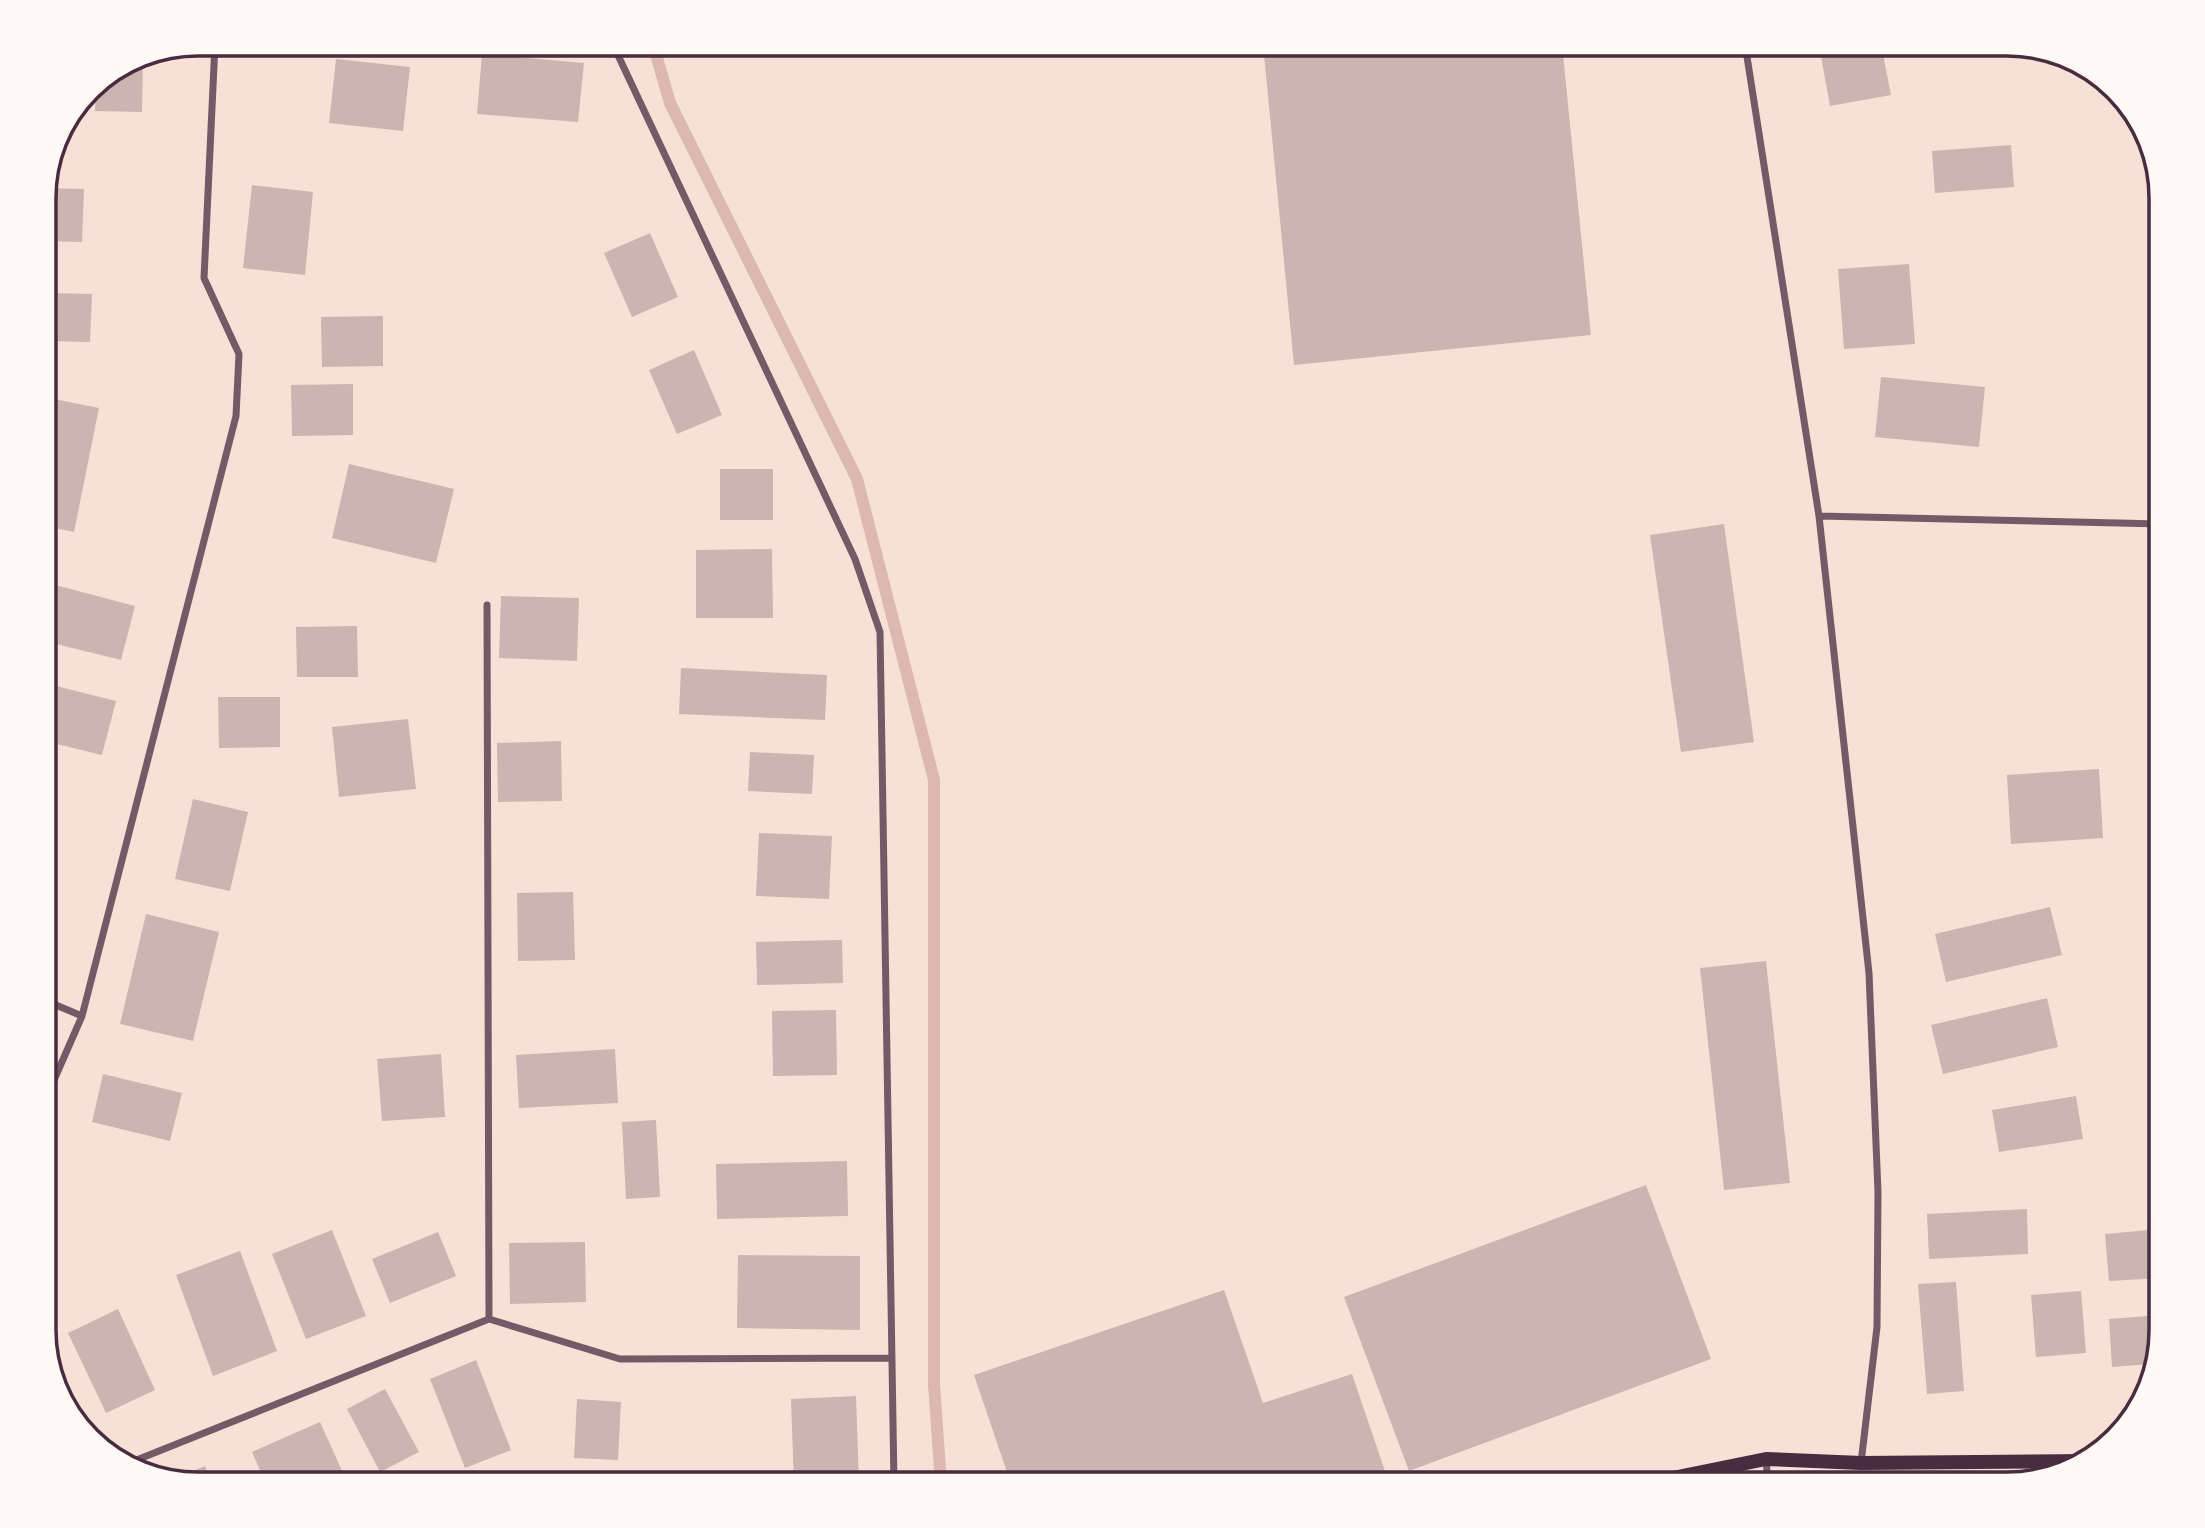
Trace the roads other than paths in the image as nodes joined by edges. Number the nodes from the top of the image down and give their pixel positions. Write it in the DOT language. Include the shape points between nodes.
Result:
graph roads {
  1 [pos="214,56"];
  2 [pos="618,56"];
  3 [pos="1747,56"];
  4 [pos="1819,516"];
  5 [pos="2149,524"];
  6 [pos="488,605"];
  7 [pos="56,1005"];
  8 [pos="82,1016"];
  9 [pos="56,1075"];
  10 [pos="489,1319"];
  11 [pos="891,1358"];
  12 [pos="139,1459"];
  13 [pos="1766,1459"];
  14 [pos="2061,1461"];
  15 [pos="1861,1463"];
  16 [pos="894,1472"];
  17 [pos="1702,1472"];
  18 [pos="1767,1472"];
  1 -- 8 [label="street" via="204,278 239,354 236,415"];
  2 -- 11 [label="street" via="855,559 880,632"];
  3 -- 4 [label="street"];
  4 -- 5 [label="street"];
  4 -- 15 [label="street" via="1869,973 1878,1192 1877,1327"];
  6 -- 10 [label="street"];
  7 -- 8 [label="street"];
  8 -- 9 [label="street"];
  10 -- 11 [label="street" via="621,1359"];
  10 -- 12 [label="street"];
  11 -- 16 [label="street"];
  13 -- 15 [label="main road"];
  13 -- 17 [label="main road"];
  13 -- 18 [label="street"];
  14 -- 15 [label="main road"];
}
